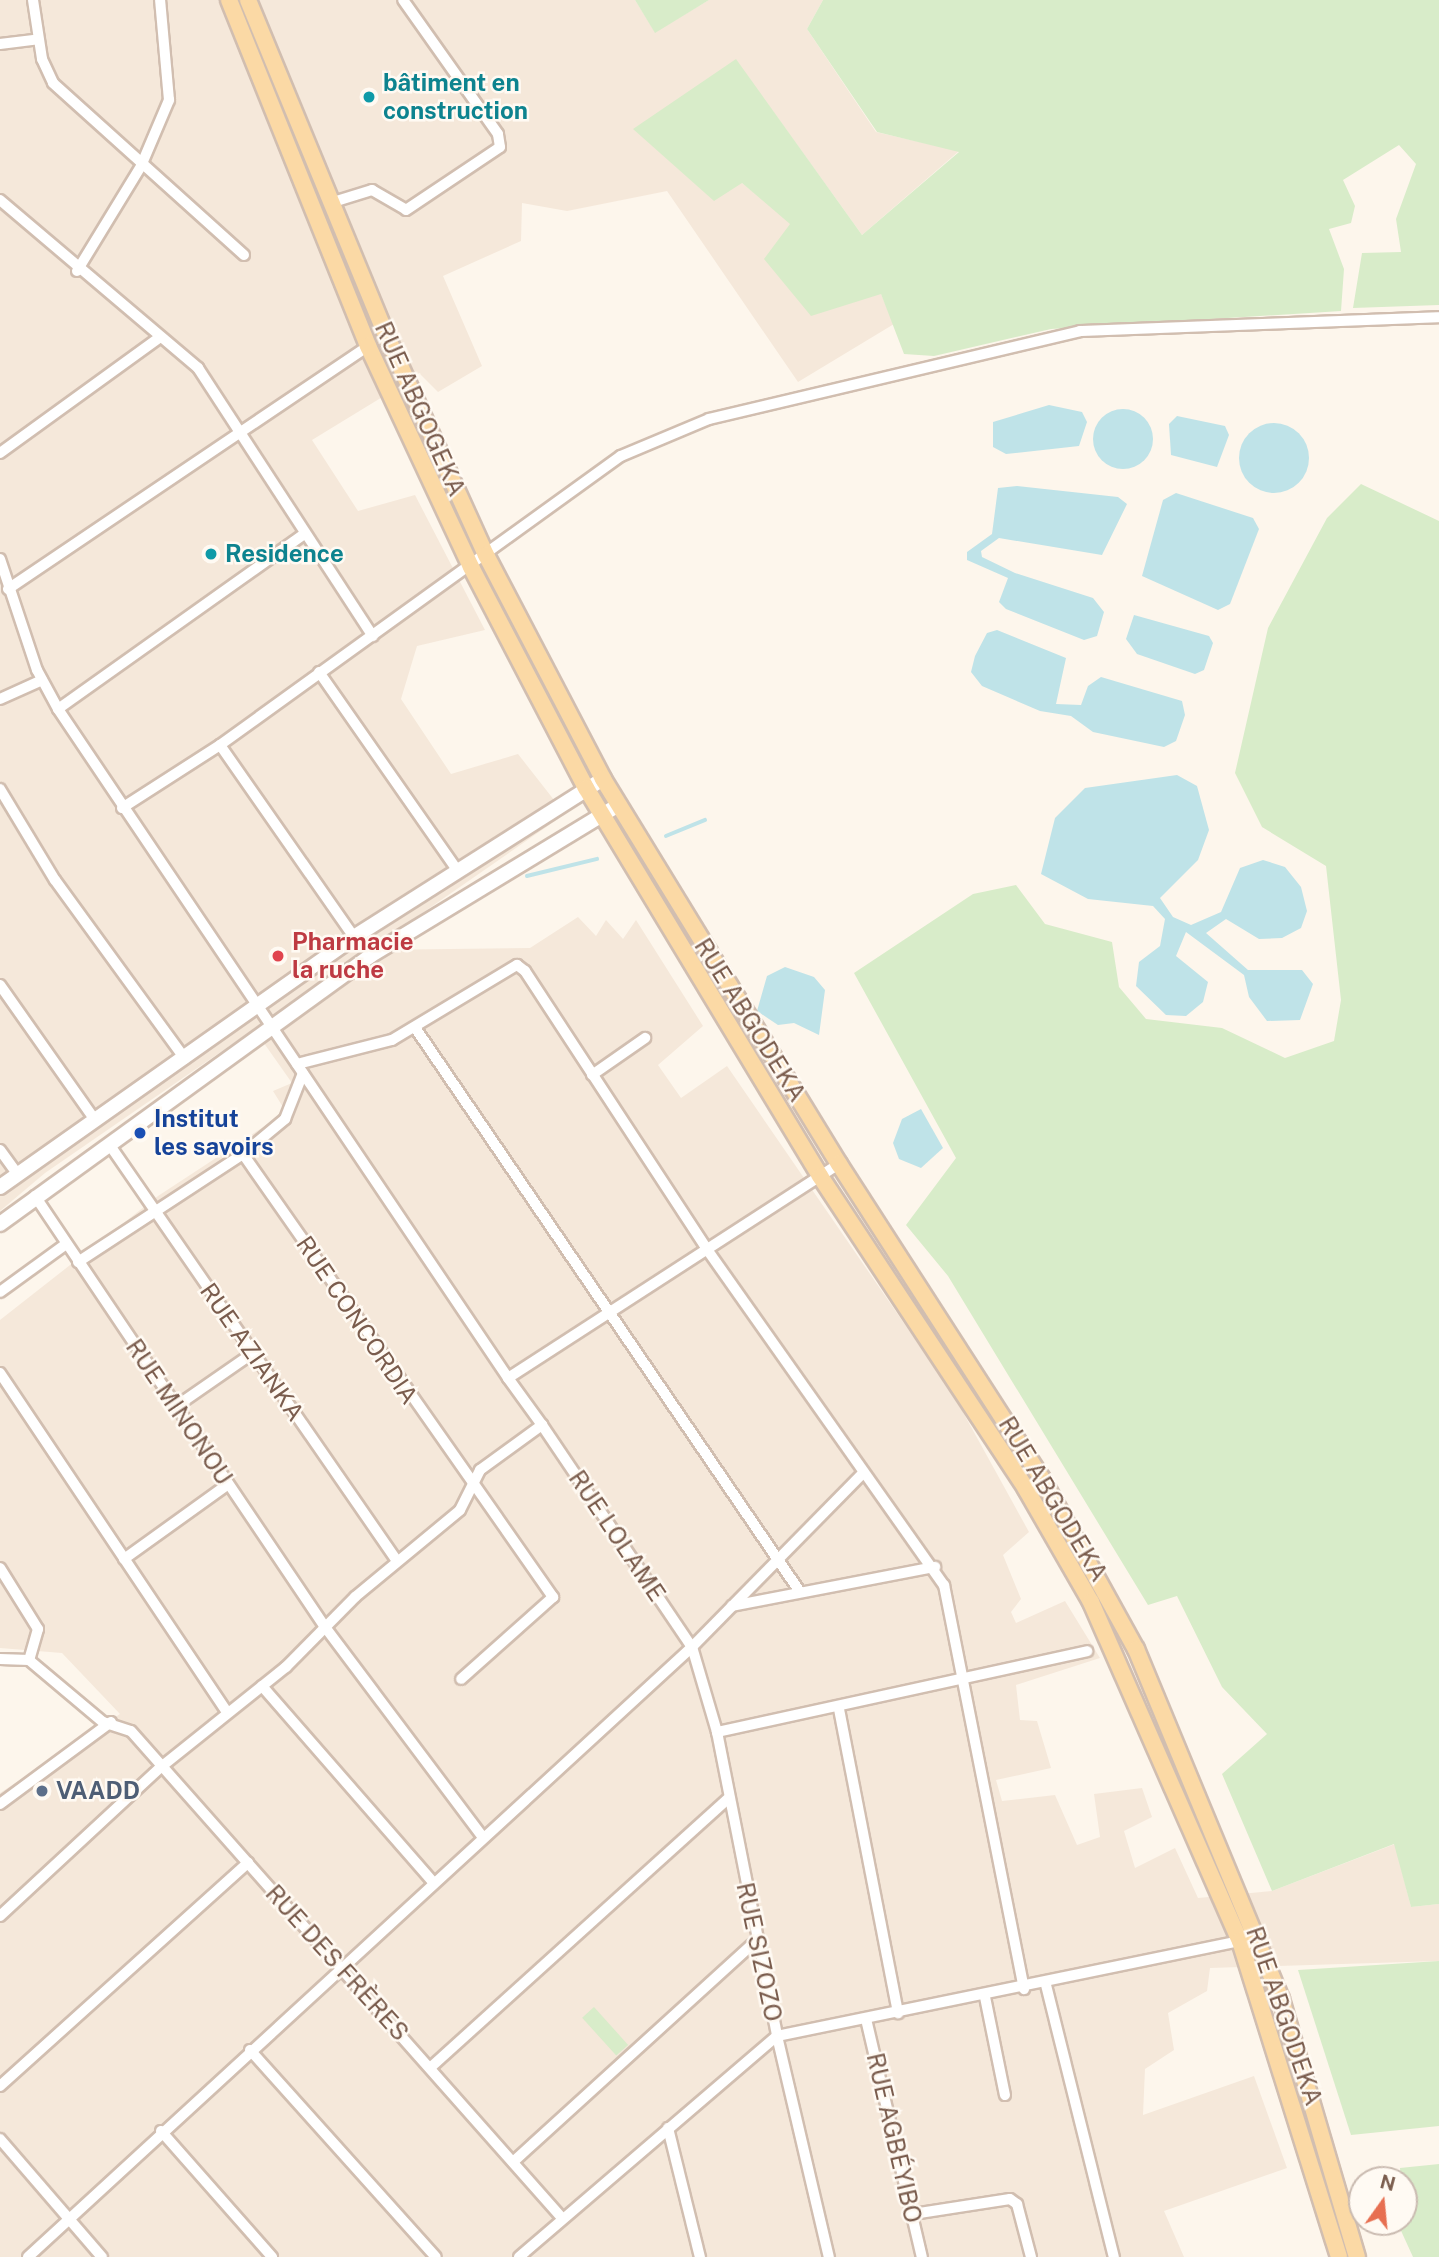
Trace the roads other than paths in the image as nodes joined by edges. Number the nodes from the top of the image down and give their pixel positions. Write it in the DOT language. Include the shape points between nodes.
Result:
graph roads {
  1 [pos="33,0"];
  2 [pos="160,0"];
  3 [pos="229,0"];
  4 [pos="248,0"];
  5 [pos="403,0"];
  6 [pos="38,38"];
  7 [pos="0,44"];
  8 [pos="141,166"];
  9 [pos="0,200"];
  10 [pos="330,202"];
  11 [pos="244,255"];
  12 [pos="77,271"];
  13 [pos="1439,317"];
  14 [pos="160,337"];
  15 [pos="368,346"];
  16 [pos="239,432"];
  17 [pos="0,453"];
  18 [pos="303,535"];
  19 [pos="486,555"];
  20 [pos="0,559"];
  21 [pos="471,567"];
  22 [pos="8,589"];
  23 [pos="373,636"];
  24 [pos="319,672"];
  25 [pos="42,680"];
  26 [pos="0,699"];
  27 [pos="58,709"];
  28 [pos="220,745"];
  29 [pos="603,779"];
  30 [pos="586,788"];
  31 [pos="0,789"];
  32 [pos="618,805"];
  33 [pos="122,808"];
  34 [pos="601,814"];
  35 [pos="457,870"];
  36 [pos="354,937"];
  37 [pos="0,985"];
  38 [pos="259,1005"];
  39 [pos="273,1024"];
  40 [pos="416,1029"];
  41 [pos="645,1038"];
  42 [pos="184,1059"];
  43 [pos="300,1068"];
  44 [pos="592,1074"];
  45 [pos="95,1120"];
  46 [pos="109,1144"];
  47 [pos="0,1150"];
  48 [pos="243,1154"];
  49 [pos="839,1164"];
  50 [pos="17,1173"];
  51 [pos="820,1176"];
  52 [pos="0,1187"];
  53 [pos="35,1196"];
  54 [pos="155,1211"];
  55 [pos="0,1224"];
  56 [pos="66,1244"];
  57 [pos="706,1248"];
  58 [pos="78,1262"];
  59 [pos="0,1292"];
  60 [pos="607,1313"];
  61 [pos="253,1353"];
  62 [pos="0,1373"];
  63 [pos="508,1378"];
  64 [pos="175,1407"];
  65 [pos="542,1425"];
  66 [pos="863,1473"];
  67 [pos="227,1485"];
  68 [pos="470,1486"];
  69 [pos="777,1557"];
  70 [pos="124,1559"];
  71 [pos="397,1561"];
  72 [pos="935,1567"];
  73 [pos="0,1568"];
  74 [pos="800,1592"];
  75 [pos="732,1606"];
  76 [pos="325,1627"];
  77 [pos="692,1647"];
  78 [pos="1087,1651"];
  79 [pos="0,1659"];
  80 [pos="29,1660"];
  81 [pos="461,1679"];
  82 [pos="963,1681"];
  83 [pos="262,1686"];
  84 [pos="839,1709"];
  85 [pos="228,1713"];
  86 [pos="107,1722"];
  87 [pos="717,1732"];
  88 [pos="161,1767"];
  89 [pos="728,1799"];
  90 [pos="0,1804"];
  91 [pos="482,1836"];
  92 [pos="248,1863"];
  93 [pos="433,1882"];
  94 [pos="0,1916"];
  95 [pos="756,1941"];
  96 [pos="1240,1941"];
  97 [pos="340,1966"];
  98 [pos="1046,1985"];
  99 [pos="1024,1989"];
  100 [pos="985,1997"];
  101 [pos="898,2013"];
  102 [pos="866,2019"];
  103 [pos="777,2036"];
  104 [pos="250,2050"];
  105 [pos="431,2067"];
  106 [pos="0,2086"];
  107 [pos="1005,2095"];
  108 [pos="668,2128"];
  109 [pos="161,2131"];
  110 [pos="0,2139"];
  111 [pos="513,2162"];
  112 [pos="913,2214"];
  113 [pos="562,2218"];
  114 [pos="69,2219"];
  115 [pos="1110,2256"];
  116 [pos="28,2257"];
  117 [pos="102,2257"];
  118 [pos="272,2257"];
  119 [pos="436,2257"];
  120 [pos="519,2257"];
  121 [pos="700,2257"];
  122 [pos="829,2257"];
  123 [pos="922,2257"];
  124 [pos="1031,2257"];
  125 [pos="1339,2257"];
  126 [pos="1357,2257"];
  1 -- 6 [label="street"];
  2 -- 8 [label="street" via="169,100"];
  3 -- 15 [label="main road, RUE ABGOGEKA"];
  4 -- 10 [label="main road, RUE ABGOGEKA"];
  5 -- 10 [label="street" via="498,134 500,147 406,210 372,190"];
  6 -- 7 [label="street"];
  6 -- 8 [label="street" via="53,83"];
  8 -- 11 [label="street"];
  8 -- 12 [label="street"];
  9 -- 12 [label="street"];
  10 -- 19 [label="main road, RUE ABGOGEKA"];
  12 -- 14 [label="street"];
  13 -- 19 [label="street" via="1080,331 743,409 621,456"];
  14 -- 16 [label="street" via="198,369"];
  14 -- 17 [label="street"];
  15 -- 16 [label="street"];
  15 -- 21 [label="main road, RUE ABGOGEKA"];
  16 -- 18 [label="street"];
  16 -- 22 [label="street"];
  18 -- 23 [label="street"];
  18 -- 27 [label="street"];
  19 -- 21 [label="street"];
  19 -- 29 [label="main road, RUE ABGOGEKA"];
  20 -- 22 [label="street, RUE LOLAME"];
  21 -- 23 [label="street"];
  21 -- 30 [label="main road, RUE ABGOGEKA"];
  22 -- 25 [label="street, RUE LOLAME"];
  23 -- 24 [label="street"];
  24 -- 28 [label="street"];
  24 -- 35 [label="street"];
  25 -- 26 [label="street"];
  25 -- 27 [label="street, RUE LOLAME"];
  27 -- 33 [label="street, RUE LOLAME"];
  28 -- 33 [label="street"];
  28 -- 36 [label="street"];
  29 -- 30 [label="main road"];
  29 -- 32 [label="main road, RUE ABGOGEKA"];
  30 -- 34 [label="main road, RUE ABGODEKA"];
  30 -- 35 [label="main road"];
  31 -- 42 [label="street" via="55,880"];
  32 -- 34 [label="main road"];
  32 -- 49 [label="main road, RUE ABGODEKA"];
  33 -- 38 [label="street, RUE LOLAME"];
  34 -- 39 [label="main road" via="491,877"];
  34 -- 51 [label="main road, RUE ABGODEKA"];
  35 -- 36 [label="main road"];
  36 -- 38 [label="main road"];
  37 -- 45 [label="street"];
  38 -- 39 [label="street, RUE LOLAME"];
  38 -- 42 [label="main road"];
  39 -- 43 [label="street, RUE LOLAME"];
  39 -- 46 [label="main road"];
  40 -- 43 [label="street"];
  40 -- 44 [label="street" via="517,965"];
  40 -- 60 [label="street"];
  41 -- 44 [label="street"];
  42 -- 45 [label="main road"];
  43 -- 48 [label="street" via="292,1110"];
  43 -- 63 [label="street, RUE LOLAME"];
  44 -- 57 [label="street"];
  45 -- 50 [label="main road"];
  46 -- 53 [label="main road"];
  46 -- 54 [label="street, RUE AZIANKA"];
  47 -- 50 [label="street"];
  48 -- 54 [label="street"];
  48 -- 68 [label="street, RUE CONCORDIA"];
  49 -- 51 [label="street"];
  49 -- 126 [label="main road, RUE ABGODEKA" via="1035,1467 1136,1649 1282,1999"];
  50 -- 52 [label="main road"];
  51 -- 57 [label="street"];
  51 -- 96 [label="main road, RUE ABGODEKA" via="1059,1544 1165,1762"];
  53 -- 55 [label="main road"];
  53 -- 56 [label="street, RUE MINONOU"];
  54 -- 58 [label="street"];
  54 -- 61 [label="street, RUE AZIANKA"];
  56 -- 58 [label="street, RUE MINONOU"];
  56 -- 59 [label="street"];
  57 -- 60 [label="street"];
  57 -- 66 [label="street"];
  58 -- 64 [label="street, RUE MINONOU"];
  60 -- 63 [label="street"];
  60 -- 69 [label="street"];
  61 -- 64 [label="street"];
  61 -- 71 [label="street, RUE AZIANKA"];
  62 -- 70 [label="street"];
  63 -- 65 [label="street, RUE LOLAME"];
  64 -- 67 [label="street, RUE MINONOU"];
  65 -- 68 [label="street" via="481,1470"];
  65 -- 77 [label="street, RUE LOLAME"];
  66 -- 69 [label="street"];
  66 -- 72 [label="street"];
  67 -- 70 [label="street"];
  67 -- 76 [label="street, RUE MINONOU"];
  68 -- 71 [label="street" via="460,1510"];
  68 -- 81 [label="street, RUE CONCORDIA" via="553,1597"];
  69 -- 74 [label="street"];
  69 -- 75 [label="street"];
  70 -- 85 [label="street"];
  71 -- 76 [label="street"];
  72 -- 74 [label="street"];
  72 -- 82 [label="street" via="952,1614"];
  73 -- 80 [label="street" via="38,1629"];
  74 -- 75 [label="street"];
  75 -- 77 [label="street"];
  76 -- 83 [label="street"];
  76 -- 91 [label="street, RUE MINONOU"];
  77 -- 87 [label="street, RUE SIZOZO"];
  77 -- 91 [label="street"];
  78 -- 82 [label="street"];
  79 -- 80 [label="street"];
  80 -- 86 [label="street, RUE DES FRÈRES"];
  82 -- 84 [label="street"];
  82 -- 99 [label="street"];
  83 -- 85 [label="street"];
  83 -- 93 [label="street"];
  84 -- 87 [label="street"];
  84 -- 101 [label="street"];
  85 -- 88 [label="street"];
  86 -- 88 [label="street, RUE DES FRÈRES" via="131,1731"];
  86 -- 90 [label="street"];
  87 -- 89 [label="street, RUE SIZOZO"];
  88 -- 92 [label="street, RUE DES FRÈRES"];
  88 -- 94 [label="street"];
  89 -- 95 [label="street, RUE SIZOZO"];
  89 -- 105 [label="street"];
  91 -- 93 [label="street"];
  92 -- 97 [label="street, RUE DES FRÈRES"];
  92 -- 106 [label="street"];
  93 -- 97 [label="street"];
  95 -- 103 [label="street, RUE SIZOZO"];
  95 -- 111 [label="street"];
  96 -- 98 [label="street"];
  96 -- 125 [label="main road, RUE ABGODEKA"];
  97 -- 104 [label="street"];
  97 -- 105 [label="street, RUE DES FRÈRES"];
  98 -- 99 [label="street"];
  98 -- 115 [label="street"];
  99 -- 100 [label="street"];
  100 -- 101 [label="street"];
  100 -- 107 [label="street"];
  101 -- 102 [label="street"];
  102 -- 103 [label="street"];
  102 -- 112 [label="street, RUE AGBÉYIBO"];
  103 -- 108 [label="street"];
  103 -- 122 [label="street, RUE SIZOZO"];
  104 -- 109 [label="street"];
  104 -- 119 [label="street"];
  105 -- 111 [label="street, RUE DES FRÈRES"];
  108 -- 113 [label="street"];
  108 -- 121 [label="street"];
  109 -- 114 [label="street"];
  109 -- 118 [label="street"];
  110 -- 114 [label="street"];
  111 -- 113 [label="street, RUE DES FRÈRES"];
  112 -- 123 [label="street, RUE AGBÉYIBO"];
  112 -- 124 [label="street" via="1010,2199 1017,2204"];
  113 -- 120 [label="street"];
  114 -- 116 [label="street"];
  114 -- 117 [label="street"];
}
